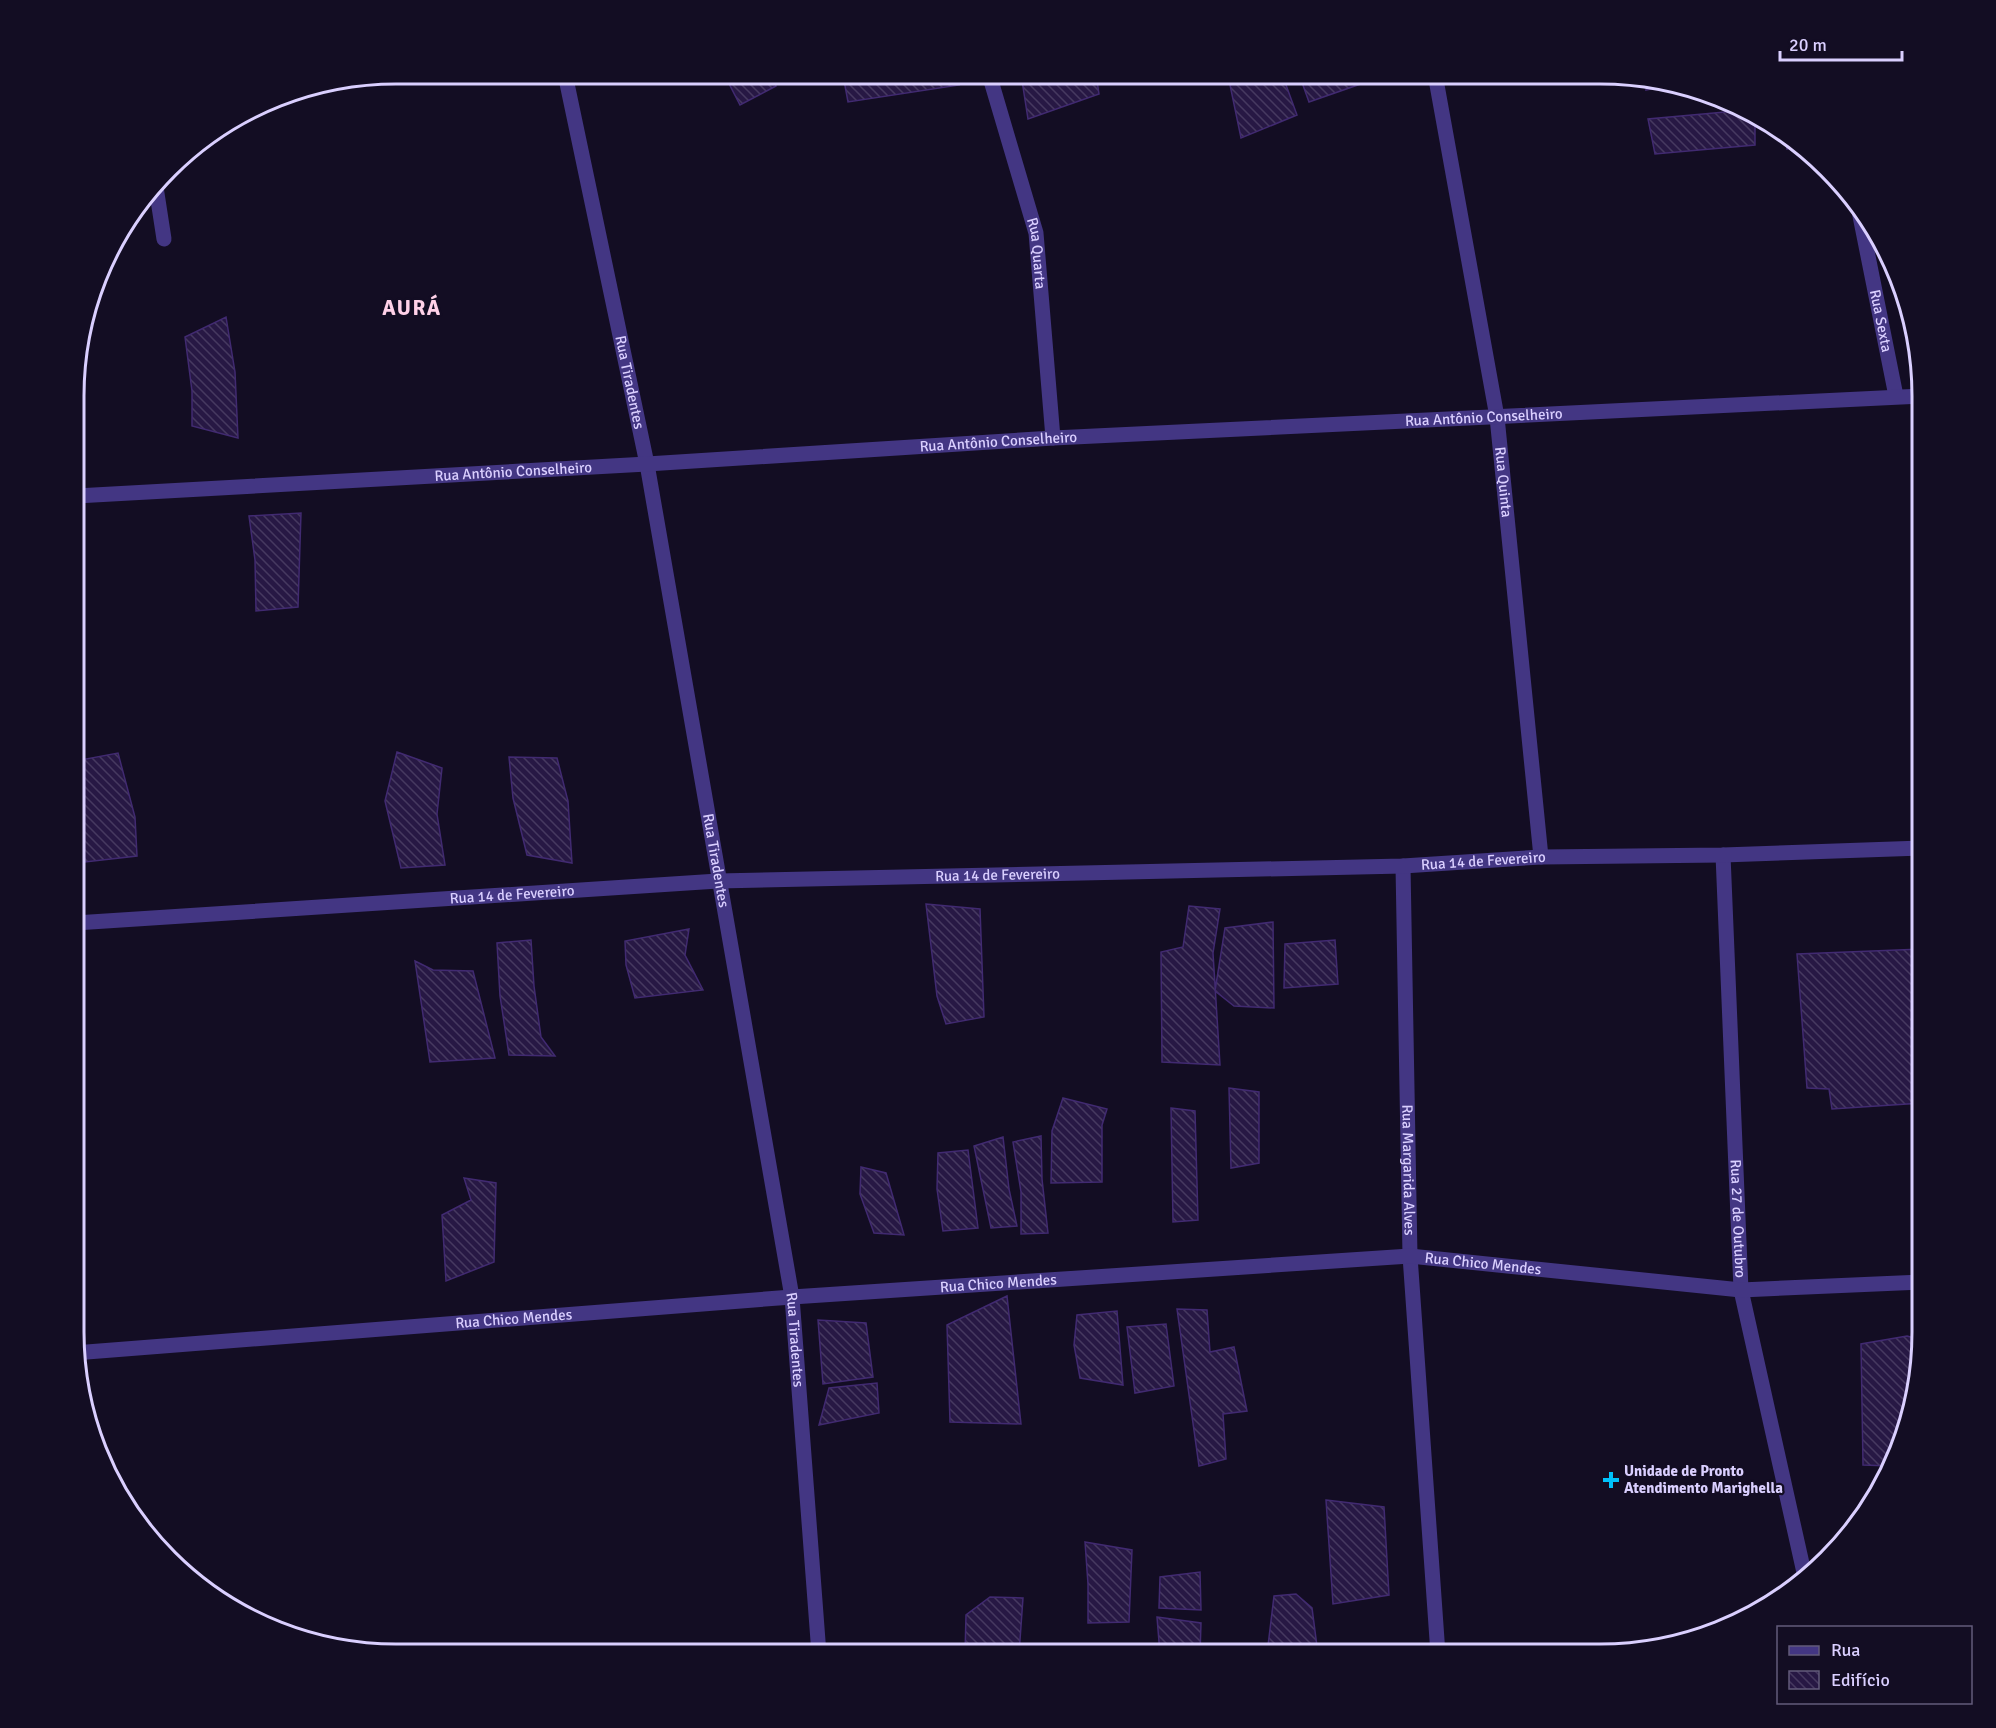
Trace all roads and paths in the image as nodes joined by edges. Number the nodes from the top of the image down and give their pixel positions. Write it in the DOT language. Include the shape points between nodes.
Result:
graph roads {
  1 [pos="568,84"];
  2 [pos="992,84"];
  3 [pos="1437,84"];
  4 [pos="157,195"];
  5 [pos="1862,228"];
  6 [pos="164,239"];
  7 [pos="1896,396"];
  8 [pos="1912,396"];
  9 [pos="1497,417"];
  10 [pos="1053,438"];
  11 [pos="647,464"];
  12 [pos="84,496"];
  13 [pos="1912,848"];
  14 [pos="1723,855"];
  15 [pos="1541,857"];
  16 [pos="1403,866"];
  17 [pos="718,881"];
  18 [pos="84,922"];
  19 [pos="1410,1256"];
  20 [pos="1912,1282"];
  21 [pos="1741,1290"];
  22 [pos="792,1297"];
  23 [pos="85,1352"];
  24 [pos="1803,1569"];
  25 [pos="818,1644"];
  26 [pos="1437,1644"];
  1 -- 11 [label="street, Rua Tiradentes"];
  2 -- 10 [label="street, Rua Quarta" via="1036,233"];
  3 -- 9 [label="street, Rua Quinta"];
  4 -- 6 [label="street"];
  5 -- 7 [label="street, Rua Sexta"];
  7 -- 8 [label="street, Rua Antônio Conselheiro"];
  7 -- 9 [label="street, Rua Antônio Conselheiro"];
  9 -- 10 [label="street, Rua Antônio Conselheiro"];
  9 -- 15 [label="street, Rua Quinta"];
  10 -- 11 [label="street, Rua Antônio Conselheiro"];
  11 -- 12 [label="street, Rua Antônio Conselheiro"];
  11 -- 17 [label="street, Rua Tiradentes"];
  13 -- 14 [label="street, Rua 14 de Fevereiro"];
  14 -- 15 [label="street, Rua 14 de Fevereiro"];
  14 -- 21 [label="street, Rua 27 de Outubro"];
  15 -- 16 [label="street, Rua 14 de Fevereiro"];
  16 -- 17 [label="street, Rua 14 de Fevereiro"];
  16 -- 19 [label="street, Rua Margarida Alves"];
  17 -- 18 [label="street, Rua 14 de Fevereiro"];
  17 -- 22 [label="street, Rua Tiradentes"];
  19 -- 21 [label="street, Rua Chico Mendes"];
  19 -- 22 [label="street, Rua Chico Mendes"];
  19 -- 26 [label="street, Rua Margarida Alves"];
  20 -- 21 [label="street, Rua Chico Mendes"];
  21 -- 24 [label="street, Rua 27 de Outubro"];
  22 -- 23 [label="street, Rua Chico Mendes"];
  22 -- 25 [label="street, Rua Tiradentes"];
}
